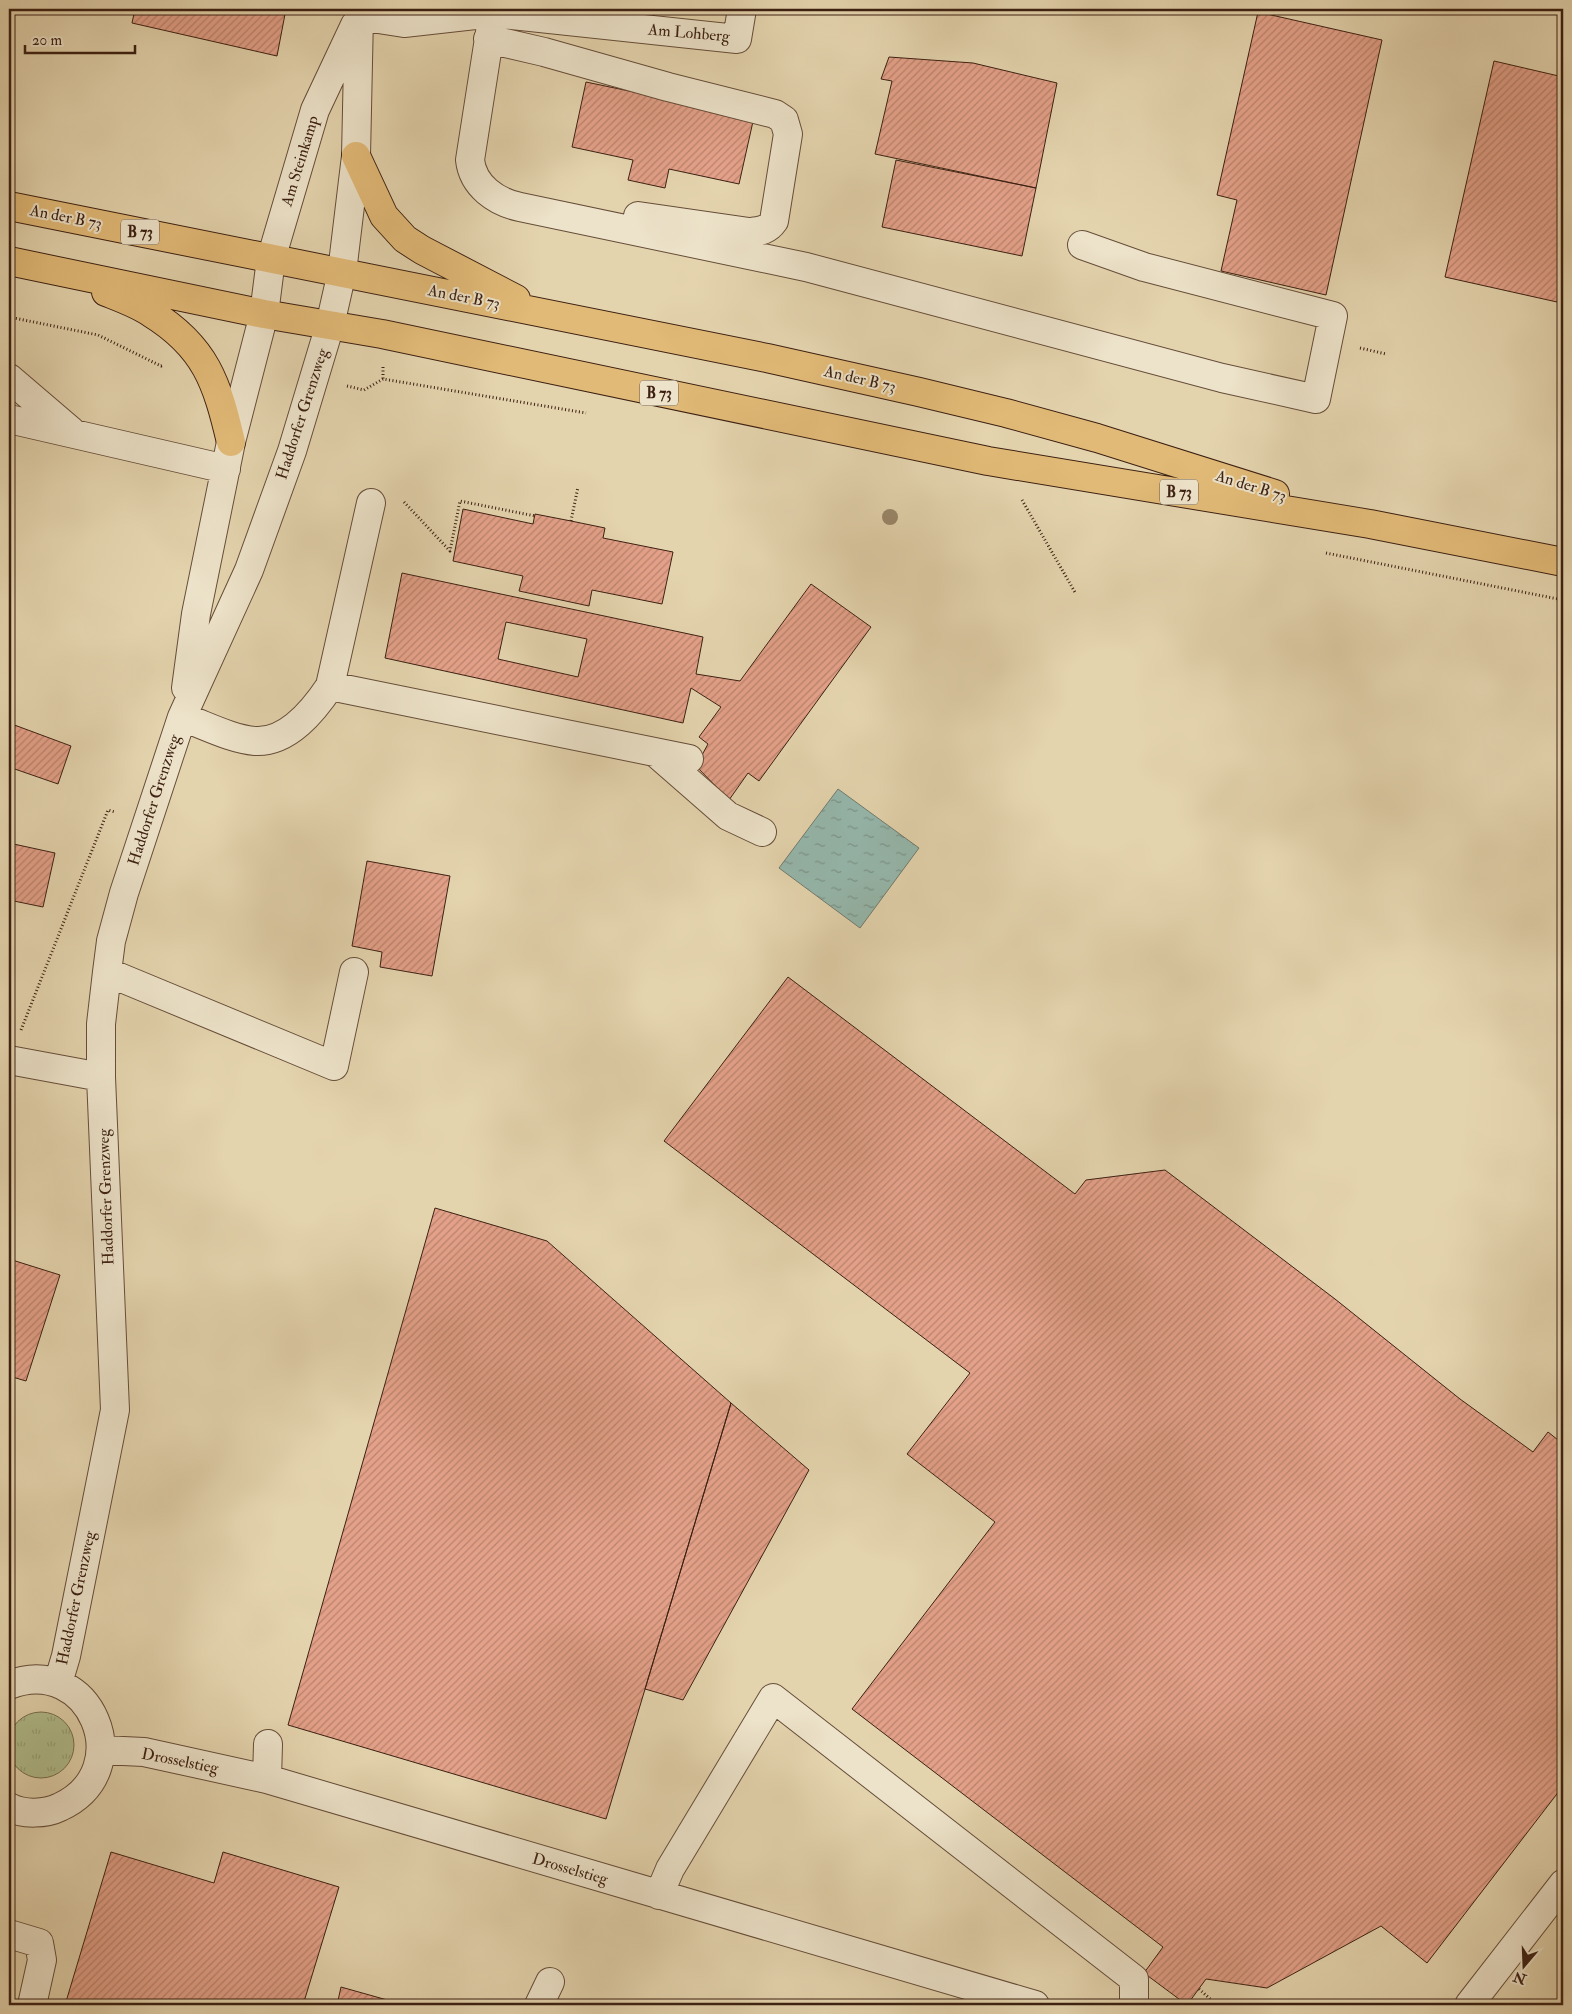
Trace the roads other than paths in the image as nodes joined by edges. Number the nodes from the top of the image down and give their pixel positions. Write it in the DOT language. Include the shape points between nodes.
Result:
graph roads {
  1 [pos="742,9"];
  2 [pos="486,11"];
  3 [pos="361,12"];
  4 [pos="488,39"];
  5 [pos="356,156"];
  6 [pos="474,172"];
  7 [pos="9,206"];
  8 [pos="1082,245"];
  9 [pos="271,259"];
  10 [pos="9,261"];
  11 [pos="64,272"];
  12 [pos="342,272"];
  13 [pos="544,313"];
  14 [pos="264,314"];
  15 [pos="330,325"];
  16 [pos="9,378"];
  17 [pos="9,419"];
  18 [pos="74,433"];
  19 [pos="231,442"];
  20 [pos="226,469"];
  21 [pos="371,503"];
  22 [pos="1370,524"];
  23 [pos="1563,562"];
  24 [pos="330,686"];
  25 [pos="182,717"];
  26 [pos="656,753"];
  27 [pos="689,759"];
  28 [pos="762,832"];
  29 [pos="106,972"];
  30 [pos="354,972"];
  31 [pos="10,1067"];
  32 [pos="101,1077"];
  33 [pos="58,1683"];
  34 [pos="9,1685"];
  35 [pos="268,1744"];
  36 [pos="102,1750"];
  37 [pos="267,1779"];
  38 [pos="10,1813"];
  39 [pos="1563,1884"];
  40 [pos="659,1895"];
  41 [pos="9,1934"];
  42 [pos="32,2005"];
  43 [pos="1035,2005"];
  44 [pos="1134,2005"];
  45 [pos="1469,2005"];
  1 -- 2 [label="street, Am Lohberg" via="736,39"];
  2 -- 3 [label="street, Am Lohberg" via="404,23"];
  2 -- 4 [label="street"];
  3 -- 5 [label="street"];
  3 -- 9 [label="street, Am Steinkamp" via="315,110"];
  4 -- 6 [label="street" via="470,160"];
  4 -- 6 [label="street" via="775,114 784,120 788,134 774,221 761,231 749,232 603,210 491,184"];
  5 -- 12 [label="street"];
  5 -- 13 [label="main road" via="384,216 405,239"];
  6 -- 8 [label="street" via="488,193 514,206 806,267 1222,378 1316,399 1333,316 1144,267"];
  7 -- 9 [label="main road, An der B 73 / B 73"];
  9 -- 12 [label="main road, B 73"];
  9 -- 14 [label="street, Am Steinkamp"];
  10 -- 11 [label="main road, B 73"];
  11 -- 14 [label="main road, B 73"];
  11 -- 19 [label="main road" via="150,312 186,340 199,354 213,380"];
  12 -- 13 [label="main road, An der B 73 / B 73"];
  12 -- 15 [label="street, Haddorfer Grenzweg"];
  13 -- 22 [label="main road, An der B 73 / B 73" via="767,358 1006,413 1097,438"];
  14 -- 15 [label="main road, B 73"];
  14 -- 19 [label="street, Haddorfer Grenzweg"];
  15 -- 22 [label="main road, An der B 73 / B 73" via="988,461"];
  15 -- 25 [label="street, Haddorfer Grenzweg" via="292,451 249,570"];
  16 -- 18 [label="street"];
  17 -- 18 [label="street"];
  18 -- 20 [label="street"];
  19 -- 20 [label="street, Haddorfer Grenzweg"];
  20 -- 25 [label="street, Haddorfer Grenzweg" via="196,614"];
  21 -- 24 [label="street"];
  22 -- 23 [label="main road, An der B 73 / B 73"];
  24 -- 25 [label="street" via="317,705 282,735 256,741"];
  24 -- 26 [label="street"];
  25 -- 29 [label="street, Haddorfer Grenzweg" via="124,893"];
  26 -- 27 [label="street"];
  26 -- 28 [label="street" via="728,816"];
  29 -- 30 [label="street" via="334,1066"];
  29 -- 32 [label="street, Haddorfer Grenzweg" via="101,1024"];
  31 -- 32 [label="street"];
  32 -- 33 [label="street, Haddorfer Grenzweg" via="115,1410"];
  33 -- 34 [label="street" via="38,1679"];
  33 -- 36 [label="street" via="76,1694 90,1709 99,1729"];
  35 -- 37 [label="street"];
  36 -- 37 [label="street, Drosselstieg" via="144,1752"];
  36 -- 38 [label="street" via="97,1770 87,1788 71,1802 53,1810"];
  37 -- 40 [label="street, Drosselstieg"];
  39 -- 45 [label="street"];
  40 -- 43 [label="street, Drosselstieg"];
  40 -- 44 [label="street" via="670,1869 773,1698 1134,1979"];
  41 -- 42 [label="street" via="39,1943 42,1960"];
}
